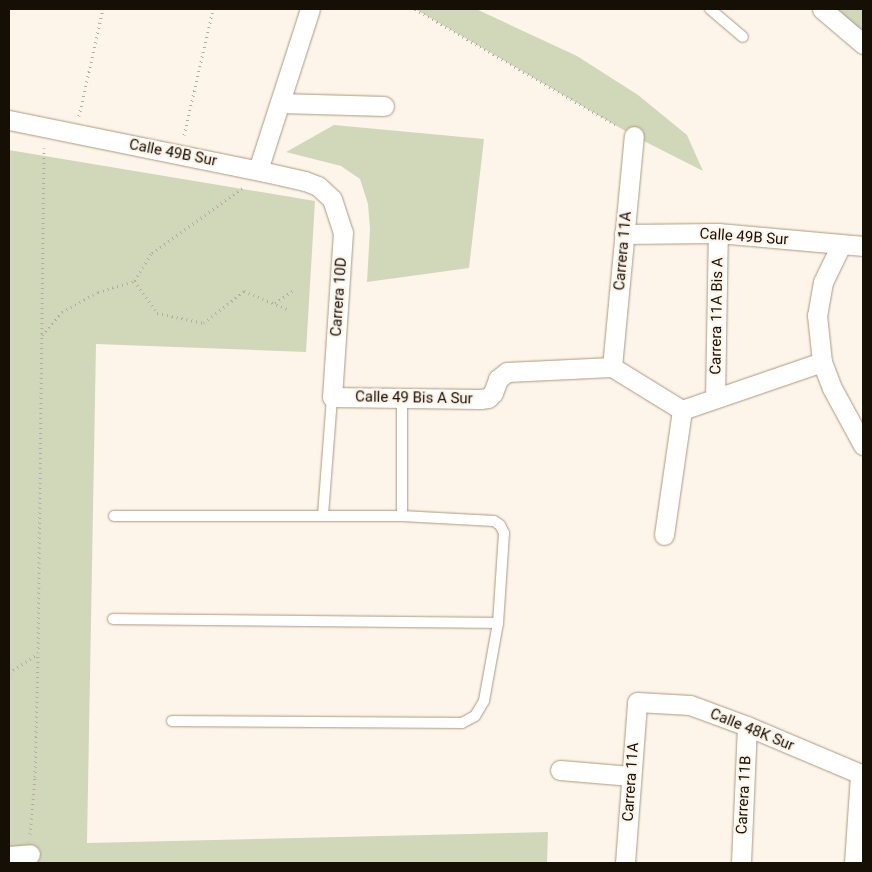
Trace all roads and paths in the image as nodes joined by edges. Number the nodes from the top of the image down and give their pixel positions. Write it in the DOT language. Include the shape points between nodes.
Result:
graph roads {
  1 [pos="103,9"];
  2 [pos="214,9"];
  3 [pos="310,9"];
  4 [pos="415,9"];
  5 [pos="710,9"];
  6 [pos="822,9"];
  7 [pos="743,37"];
  8 [pos="863,44"];
  9 [pos="280,103"];
  10 [pos="384,106"];
  11 [pos="9,120"];
  12 [pos="45,127"];
  13 [pos="75,134"];
  14 [pos="634,136"];
  15 [pos="179,154"];
  16 [pos="262,171"];
  17 [pos="332,198"];
  18 [pos="718,233"];
  19 [pos="624,234"];
  20 [pos="841,245"];
  21 [pos="863,246"];
  22 [pos="134,281"];
  23 [pos="292,291"];
  24 [pos="275,303"];
  25 [pos="287,309"];
  26 [pos="42,334"];
  27 [pos="822,362"];
  28 [pos="612,367"];
  29 [pos="332,397"];
  30 [pos="402,397"];
  31 [pos="715,398"];
  32 [pos="682,410"];
  33 [pos="863,444"];
  34 [pos="324,515"];
  35 [pos="114,516"];
  36 [pos="402,516"];
  37 [pos="664,535"];
  38 [pos="113,619"];
  39 [pos="498,623"];
  40 [pos="38,653"];
  41 [pos="9,673"];
  42 [pos="637,702"];
  43 [pos="172,721"];
  44 [pos="747,726"];
  45 [pos="560,770"];
  46 [pos="862,774"];
  47 [pos="631,776"];
  48 [pos="30,854"];
  49 [pos="9,856"];
  50 [pos="625,863"];
  51 [pos="740,863"];
  52 [pos="854,863"];
  1 -- 13 [label="path"];
  2 -- 15 [label="path"];
  3 -- 9 [label="street"];
  4 -- 14 [label="path"];
  5 -- 7 [label="lane"];
  6 -- 8 [label="street"];
  9 -- 10 [label="street"];
  9 -- 16 [label="street"];
  11 -- 12 [label="street, Calle 49B Sur"];
  12 -- 13 [label="street, Calle 49B Sur"];
  12 -- 26 [label="path"];
  13 -- 15 [label="street, Calle 49B Sur"];
  14 -- 19 [label="street, Carrera 11A"];
  15 -- 16 [label="street, Calle 49B Sur"];
  16 -- 17 [label="street, Calle 49B Sur" via="318,186"];
  16 -- 22 [label="path" via="151,254"];
  17 -- 29 [label="street, Carrera 10D" via="343,232"];
  18 -- 19 [label="street, Calle 49B Sur"];
  18 -- 20 [label="street, Calle 49B Sur"];
  18 -- 31 [label="street, Carrera 11A Bis A"];
  19 -- 28 [label="street, Carrera 11A"];
  20 -- 21 [label="street, Calle 49B Sur"];
  20 -- 27 [label="street" via="823,282 816,315"];
  22 -- 24 [label="path" via="158,313 204,323 244,291"];
  22 -- 26 [label="path" via="98,292 62,312"];
  23 -- 24 [label="path"];
  24 -- 25 [label="path"];
  26 -- 40 [label="path"];
  27 -- 31 [label="street"];
  27 -- 33 [label="street" via="832,388"];
  28 -- 30 [label="street, Calle 49 Bis A Sur" via="507,372 498,379 488,398"];
  28 -- 32 [label="street"];
  29 -- 30 [label="street, Calle 49 Bis A Sur"];
  29 -- 34 [label="lane"];
  30 -- 36 [label="lane"];
  31 -- 32 [label="street"];
  32 -- 37 [label="street"];
  34 -- 35 [label="lane"];
  34 -- 36 [label="lane"];
  36 -- 39 [label="lane" via="494,521 500,525 504,533"];
  38 -- 39 [label="lane"];
  39 -- 43 [label="lane" via="484,701 475,716 462,723"];
  40 -- 41 [label="path"];
  40 -- 48 [label="path"];
  42 -- 44 [label="street, Calle 48K Sur" via="690,705"];
  42 -- 47 [label="street, Carrera 11A"];
  44 -- 46 [label="street, Calle 48K Sur"];
  44 -- 51 [label="street, Carrera 11B"];
  45 -- 47 [label="street"];
  46 -- 52 [label="street"];
  47 -- 50 [label="street, Carrera 11A"];
  48 -- 49 [label="street"];
}
